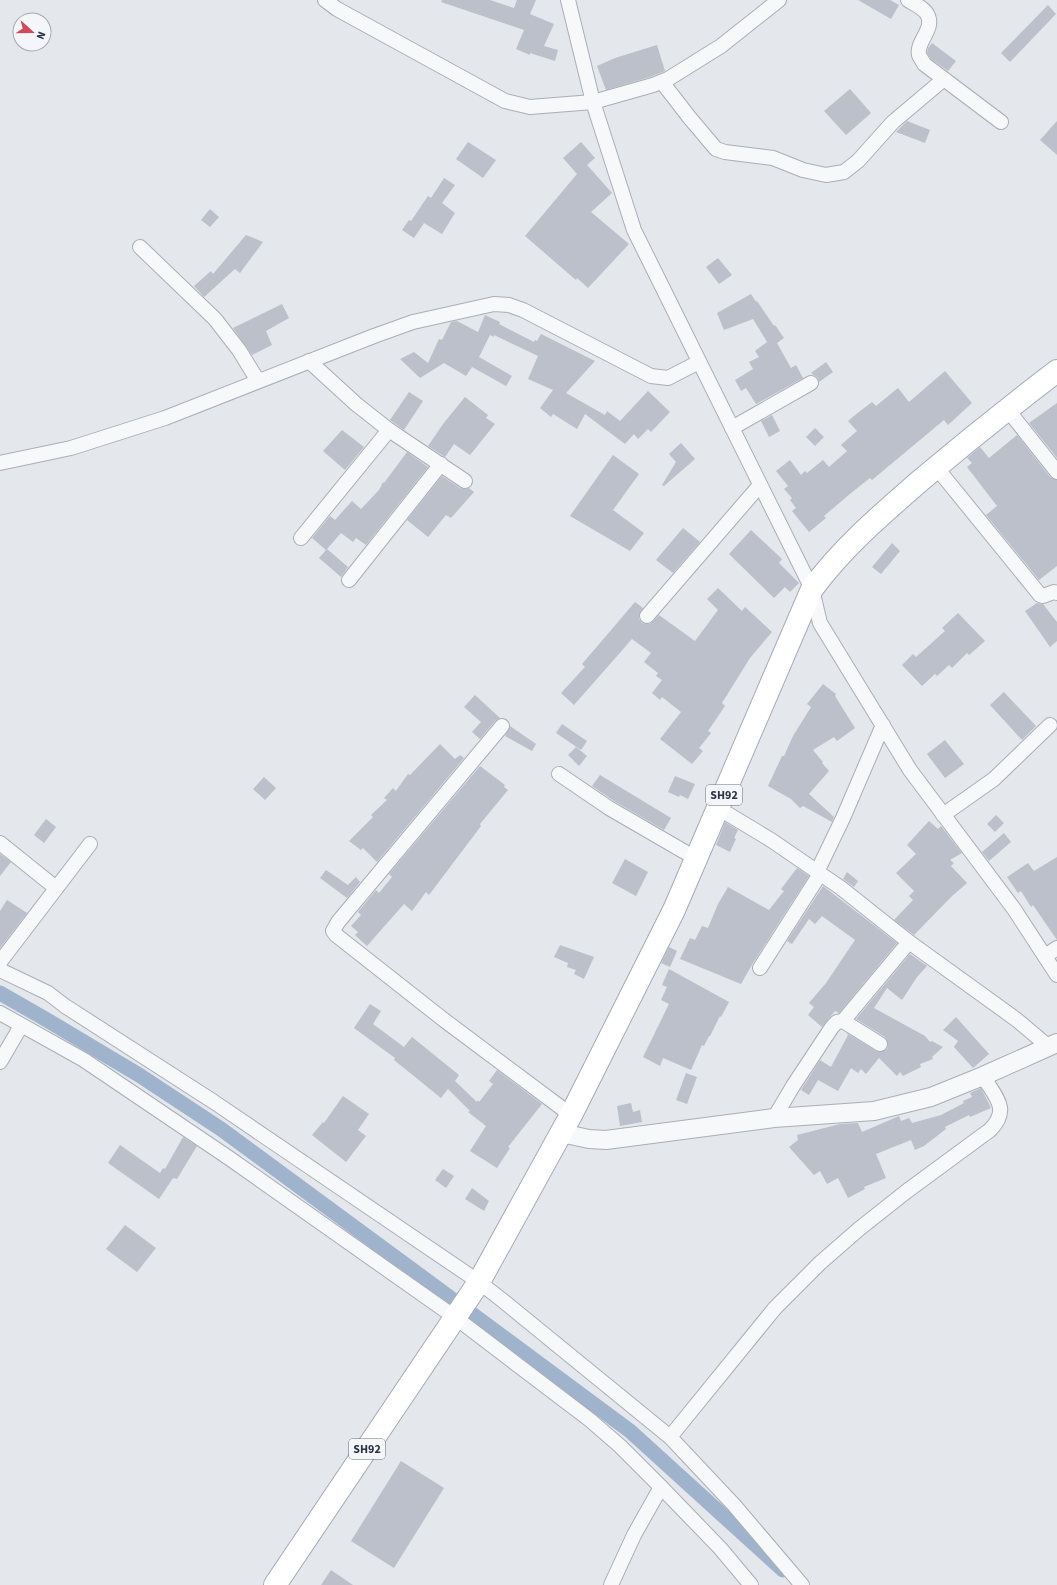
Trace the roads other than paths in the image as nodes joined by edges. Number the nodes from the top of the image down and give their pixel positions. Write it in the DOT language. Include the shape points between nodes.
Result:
graph roads {
  1 [pos="325,0"];
  2 [pos="568,0"];
  3 [pos="778,0"];
  4 [pos="908,0"];
  5 [pos="944,79"];
  6 [pos="662,82"];
  7 [pos="593,102"];
  8 [pos="1000,122"];
  9 [pos="140,246"];
  10 [pos="309,361"];
  11 [pos="699,362"];
  12 [pos="1057,371"];
  13 [pos="258,381"];
  14 [pos="811,383"];
  15 [pos="1007,409"];
  16 [pos="732,428"];
  17 [pos="389,430"];
  18 [pos="0,464"];
  19 [pos="441,464"];
  20 [pos="936,467"];
  21 [pos="1057,472"];
  22 [pos="465,481"];
  23 [pos="760,485"];
  24 [pos="301,538"];
  25 [pos="349,580"];
  26 [pos="812,590"];
  27 [pos="1057,593"];
  28 [pos="647,616"];
  29 [pos="883,725"];
  30 [pos="1050,725"];
  31 [pos="502,726"];
  32 [pos="559,774"];
  33 [pos="718,808"];
  34 [pos="943,815"];
  35 [pos="0,842"];
  36 [pos="90,844"];
  37 [pos="697,860"];
  38 [pos="819,873"];
  39 [pos="56,888"];
  40 [pos="908,942"];
  41 [pos="1057,948"];
  42 [pos="1045,956"];
  43 [pos="0,962"];
  44 [pos="760,968"];
  45 [pos="0,970"];
  46 [pos="1057,976"];
  47 [pos="0,1013"];
  48 [pos="843,1021"];
  49 [pos="21,1026"];
  50 [pos="880,1044"];
  51 [pos="1053,1045"];
  52 [pos="0,1062"];
  53 [pos="983,1076"];
  54 [pos="774,1118"];
  55 [pos="566,1124"];
  56 [pos="477,1285"];
  57 [pos="457,1316"];
  58 [pos="670,1437"];
  59 [pos="661,1487"];
  60 [pos="275,1585"];
  61 [pos="611,1585"];
  62 [pos="751,1585"];
  63 [pos="802,1585"];
  1 -- 7 [label="street" via="505,101 530,108"];
  2 -- 7 [label="street"];
  3 -- 6 [label="street" via="721,46"];
  4 -- 5 [label="street" via="928,16 929,26 919,48 919,56 924,64"];
  5 -- 6 [label="street" via="893,122 858,161 844,172 826,175 803,170 773,158 716,149"];
  5 -- 8 [label="street"];
  6 -- 7 [label="street"];
  7 -- 11 [label="street" via="634,230"];
  9 -- 13 [label="street" via="215,319 232,340"];
  10 -- 11 [label="street" via="413,322 494,304 509,305 522,310 651,376 668,378"];
  10 -- 13 [label="street"];
  10 -- 17 [label="street"];
  11 -- 16 [label="street"];
  12 -- 15 [label="main road, SH92"];
  13 -- 18 [label="street" via="165,418 71,448"];
  14 -- 16 [label="street"];
  15 -- 20 [label="main road, SH92"];
  15 -- 21 [label="street"];
  16 -- 23 [label="street"];
  17 -- 19 [label="street"];
  17 -- 24 [label="street"];
  19 -- 22 [label="street"];
  19 -- 25 [label="street"];
  20 -- 26 [label="main road, SH92" via="845,548"];
  20 -- 27 [label="street" via="1040,595"];
  23 -- 26 [label="street"];
  23 -- 28 [label="street"];
  26 -- 29 [label="street" via="820,623"];
  26 -- 33 [label="main road, SH92"];
  29 -- 34 [label="street" via="910,770"];
  29 -- 38 [label="street"];
  30 -- 34 [label="street" via="994,779"];
  31 -- 55 [label="street" via="333,931 444,1020"];
  32 -- 37 [label="street" via="609,808"];
  33 -- 37 [label="main road, SH92"];
  33 -- 38 [label="street"];
  34 -- 42 [label="street" via="1014,909"];
  35 -- 39 [label="street"];
  36 -- 39 [label="street"];
  37 -- 55 [label="main road, SH92"];
  38 -- 40 [label="street"];
  38 -- 44 [label="street"];
  39 -- 43 [label="street"];
  40 -- 48 [label="street"];
  40 -- 51 [label="street"];
  41 -- 42 [label="street"];
  42 -- 46 [label="street"];
  45 -- 56 [label="street" via="48,993 288,1152"];
  47 -- 49 [label="street"];
  48 -- 50 [label="street"];
  48 -- 54 [label="street" via="832,1027"];
  49 -- 52 [label="street"];
  49 -- 57 [label="street" via="84,1060"];
  51 -- 53 [label="street"];
  53 -- 54 [label="street" via="931,1097 874,1112"];
  53 -- 58 [label="street" via="1001,1107 998,1122 906,1191 820,1263 775,1308"];
  54 -- 55 [label="street" via="606,1140 589,1139"];
  55 -- 56 [label="main road, SH92"];
  56 -- 57 [label="main road, SH92"];
  56 -- 58 [label="street" via="578,1360"];
  57 -- 59 [label="street" via="590,1420"];
  57 -- 60 [label="main road, SH92"];
  58 -- 63 [label="street" via="734,1505"];
  59 -- 61 [label="street" via="634,1535"];
  59 -- 62 [label="street" via="720,1548"];
}
